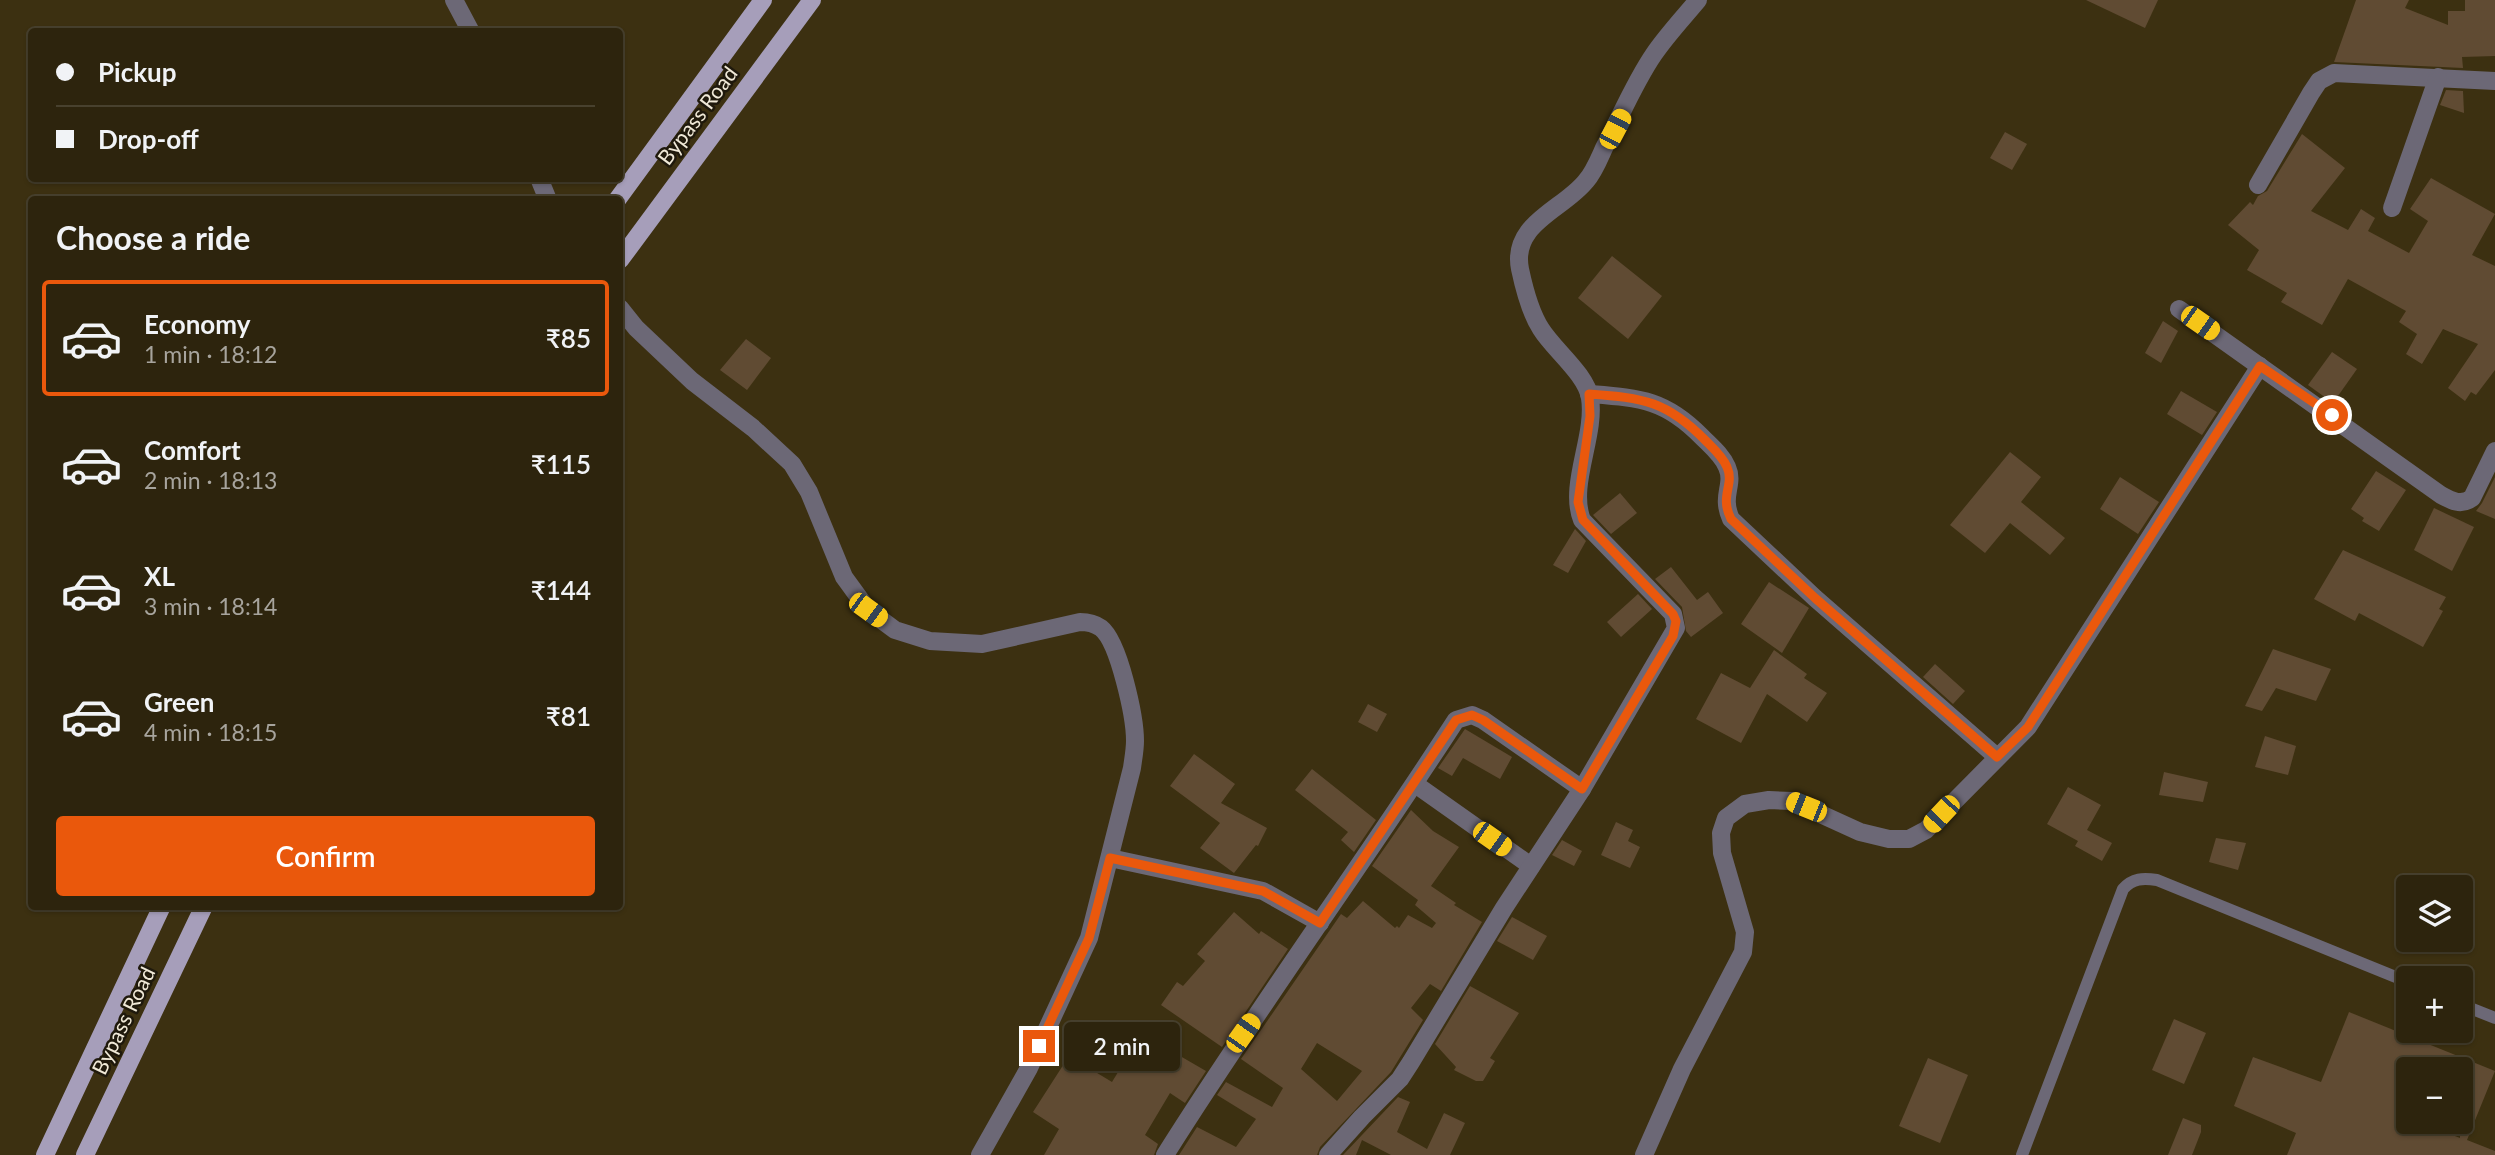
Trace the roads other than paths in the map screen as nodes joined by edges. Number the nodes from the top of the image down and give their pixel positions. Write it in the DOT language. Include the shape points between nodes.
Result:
graph roads {
  1 [pos="454,0"];
  2 [pos="763,0"];
  3 [pos="812,0"];
  4 [pos="1698,0"];
  5 [pos="469,28"];
  6 [pos="2438,77"];
  7 [pos="2495,81"];
  8 [pos="2258,185"];
  9 [pos="620,196"];
  10 [pos="2392,208"];
  11 [pos="623,256"];
  12 [pos="2179,309"];
  13 [pos="623,312"];
  14 [pos="2260,366"];
  15 [pos="1589,394"];
  16 [pos="2495,451"];
  17 [pos="1997,757"];
  18 [pos="1415,784"];
  19 [pos="1582,789"];
  20 [pos="1110,858"];
  21 [pos="1531,866"];
  22 [pos="160,910"];
  23 [pos="202,910"];
  24 [pos="1320,923"];
  25 [pos="2396,977"];
  26 [pos="2473,1009"];
  27 [pos="2495,1018"];
  28 [pos="46,1155"];
  29 [pos="85,1155"];
  30 [pos="980,1155"];
  31 [pos="1165,1155"];
  32 [pos="1328,1155"];
  33 [pos="1644,1155"];
  34 [pos="2022,1155"];
  1 -- 5 [label="street"];
  2 -- 9 [label="main road, Bypass Road"];
  3 -- 11 [label="main road, Bypass Road"];
  4 -- 15 [label="street" via="1654,55 1589,178 1522,239 1519,267 1533,313"];
  6 -- 7 [label="street"];
  6 -- 8 [label="street" via="2327,75 2311,93"];
  6 -- 10 [label="street"];
  12 -- 14 [label="street"];
  13 -- 20 [label="street" via="692,381 792,464 809,492 844,577 868,610 895,631 930,641 982,645 1080,622 1091,622 1108,634 1119,660 1135,741"];
  14 -- 16 [label="street" via="2456,502 2472,498"];
  14 -- 17 [label="street" via="2028,727"];
  15 -- 17 [label="street" via="1661,405 1685,420 1728,468 1725,498 1731,519"];
  15 -- 19 [label="street" via="1579,512 1676,621 1673,636"];
  17 -- 33 [label="street" via="1926,830 1909,839 1860,832 1792,801 1745,804 1726,818 1722,853 1745,932 1743,952 1682,1069"];
  18 -- 19 [label="street" via="1456,720 1472,715"];
  18 -- 21 [label="street"];
  18 -- 24 [label="street"];
  19 -- 21 [label="street"];
  20 -- 24 [label="street" via="1263,891"];
  20 -- 30 [label="street" via="1089,938 1029,1068"];
  21 -- 32 [label="street" via="1400,1079"];
  22 -- 28 [label="main road, Bypass Road"];
  23 -- 29 [label="main road, Bypass Road"];
  24 -- 31 [label="street"];
  25 -- 34 [label="lane" via="2157,880 2130,881 2123,889"];
  26 -- 27 [label="lane"];
}
